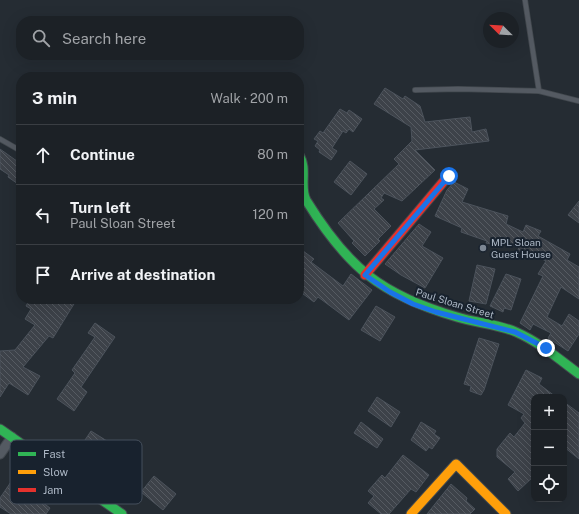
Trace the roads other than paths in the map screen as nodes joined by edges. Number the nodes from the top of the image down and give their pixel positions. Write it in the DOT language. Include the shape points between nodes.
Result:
graph roads {
  1 [pos="525,0"];
  2 [pos="414,90"];
  3 [pos="539,91"];
  4 [pos="579,101"];
  5 [pos="0,139"];
  6 [pos="16,148"];
  7 [pos="449,176"];
  8 [pos="304,201"];
  9 [pos="365,275"];
  10 [pos="579,374"];
  11 [pos="0,429"];
  12 [pos="12,437"];
  13 [pos="16,440"];
  14 [pos="0,454"];
  15 [pos="108,504"];
  16 [pos="122,514"];
  17 [pos="411,514"];
  18 [pos="506,514"];
  1 -- 3 [label="lane"];
  2 -- 3 [label="lane" via="458,88"];
  3 -- 4 [label="lane"];
  5 -- 6 [label="lane"];
  7 -- 9 [label="street"];
  8 -- 9 [label="street, Paul Sloan Street" via="348,258"];
  9 -- 10 [label="street, Paul Sloan Street" via="413,304 515,332 546,348"];
  11 -- 12 [label="street"];
  12 -- 13 [label="street"];
  12 -- 14 [label="street"];
  15 -- 16 [label="street"];
  17 -- 18 [label="street" via="456,464"];
}
